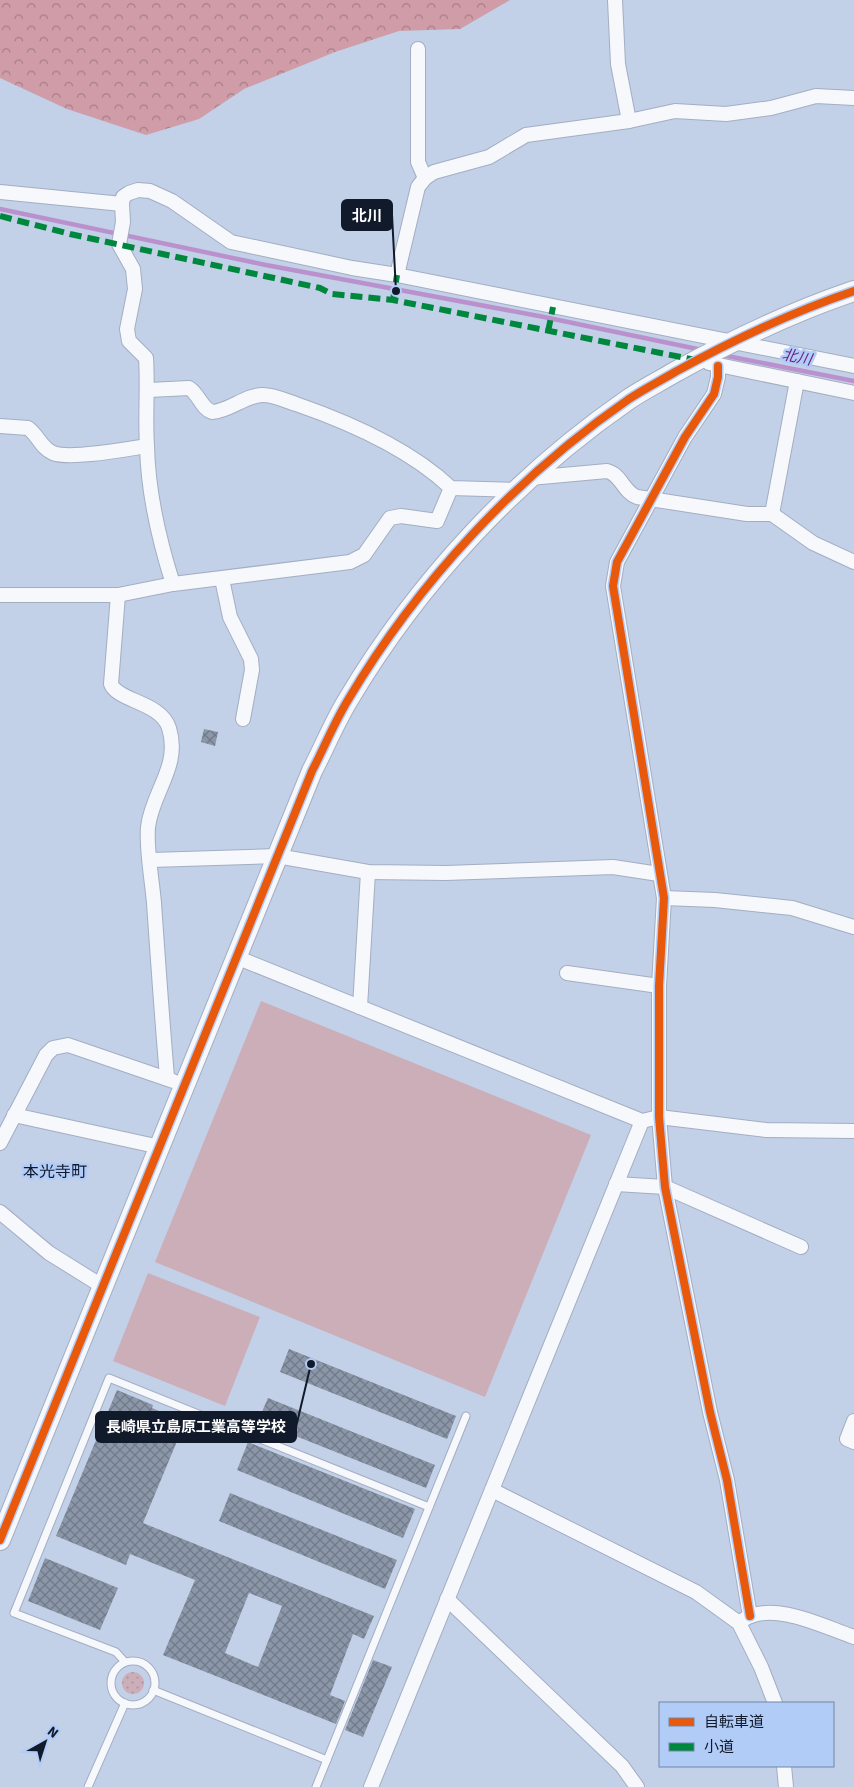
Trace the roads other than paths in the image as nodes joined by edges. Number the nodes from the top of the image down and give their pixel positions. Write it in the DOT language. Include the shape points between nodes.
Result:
graph roads {
  1 [pos="615,0"];
  2 [pos="418,49"];
  3 [pos="854,98"];
  4 [pos="629,121"];
  5 [pos="425,178"];
  6 [pos="0,192"];
  7 [pos="122,204"];
  8 [pos="397,275"];
  9 [pos="854,292"];
  10 [pos="731,342"];
  11 [pos="706,361"];
  12 [pos="854,366"];
  13 [pos="797,382"];
  14 [pos="148,390"];
  15 [pos="854,393"];
  16 [pos="0,426"];
  17 [pos="147,446"];
  18 [pos="524,484"];
  19 [pos="451,488"];
  20 [pos="650,499"];
  21 [pos="772,514"];
  22 [pos="854,562"];
  23 [pos="222,579"];
  24 [pos="173,584"];
  25 [pos="0,595"];
  26 [pos="118,595"];
  27 [pos="243,719"];
  28 [pos="277,856"];
  29 [pos="151,860"];
  30 [pos="368,872"];
  31 [pos="659,874"];
  32 [pos="664,898"];
  33 [pos="854,927"];
  34 [pos="236,957"];
  35 [pos="567,973"];
  36 [pos="659,986"];
  37 [pos="360,1007"];
  38 [pos="167,1077"];
  39 [pos="185,1087"];
  40 [pos="659,1117"];
  41 [pos="8,1118"];
  42 [pos="642,1121"];
  43 [pos="854,1131"];
  44 [pos="0,1144"];
  45 [pos="160,1147"];
  46 [pos="616,1184"];
  47 [pos="665,1186"];
  48 [pos="0,1212"];
  49 [pos="801,1247"];
  50 [pos="102,1286"];
  51 [pos="466,1416"];
  52 [pos="854,1421"];
  53 [pos="854,1442"];
  54 [pos="492,1490"];
  55 [pos="429,1506"];
  56 [pos="0,1540"];
  57 [pos="447,1599"];
  58 [pos="745,1619"];
  59 [pos="854,1638"];
  60 [pos="125,1662"];
  61 [pos="153,1690"];
  62 [pos="775,1702"];
  63 [pos="125,1703"];
  64 [pos="327,1760"];
  65 [pos="784,1767"];
  66 [pos="88,1787"];
  67 [pos="316,1787"];
  68 [pos="371,1787"];
  69 [pos="638,1787"];
  70 [pos="786,1787"];
  1 -- 4 [label="street" via="618,64"];
  2 -- 5 [label="street" via="418,162"];
  3 -- 4 [label="street" via="816,96 771,108 726,114 675,111"];
  4 -- 5 [label="street" via="526,135 489,157 434,172"];
  5 -- 8 [label="street" via="418,187"];
  6 -- 7 [label="street"];
  7 -- 8 [label="street" via="129,192 150,191 172,201 231,242"];
  7 -- 14 [label="street" via="119,244 133,269 135,289 127,329 129,341 146,358"];
  8 -- 10 [label="street"];
  9 -- 10 [label="street"];
  10 -- 11 [label="street"];
  10 -- 12 [label="street"];
  11 -- 13 [label="street"];
  11 -- 18 [label="street" via="631,397 586,430"];
  11 -- 20 [label="street" via="718,377 714,394"];
  13 -- 15 [label="street"];
  13 -- 21 [label="street"];
  14 -- 17 [label="street"];
  14 -- 19 [label="street" via="189,388 205,409 212,412 258,395 272,396 329,417 407,456"];
  16 -- 17 [label="street" via="28,428 47,450 58,454"];
  17 -- 24 [label="street" via="159,539"];
  18 -- 19 [label="street"];
  18 -- 20 [label="street" via="607,471 619,477 634,496"];
  18 -- 28 [label="street" via="469,538 380,650 338,719 312,771"];
  19 -- 23 [label="street" via="437,521 402,516 390,518 364,555 350,562"];
  20 -- 21 [label="street" via="747,514"];
  20 -- 31 [label="street" via="617,562 613,586"];
  21 -- 22 [label="street" via="813,543"];
  23 -- 24 [label="street"];
  23 -- 27 [label="street" via="230,617 252,664"];
  24 -- 26 [label="street"];
  25 -- 26 [label="street"];
  26 -- 29 [label="street" via="110,684 115,691 160,714 169,727 172,746 169,770 148,827"];
  28 -- 29 [label="street"];
  28 -- 30 [label="street"];
  28 -- 34 [label="street"];
  29 -- 38 [label="street"];
  30 -- 31 [label="street" via="446,873 613,866"];
  30 -- 37 [label="street"];
  31 -- 32 [label="street"];
  32 -- 33 [label="street" via="792,908"];
  32 -- 36 [label="street"];
  34 -- 37 [label="street"];
  34 -- 39 [label="street"];
  35 -- 36 [label="street"];
  36 -- 40 [label="street"];
  37 -- 42 [label="street"];
  38 -- 39 [label="street"];
  38 -- 41 [label="street" via="60,1045 46,1055"];
  39 -- 45 [label="street"];
  40 -- 42 [label="street"];
  40 -- 43 [label="street" via="766,1130"];
  40 -- 47 [label="street"];
  41 -- 44 [label="street"];
  41 -- 45 [label="street"];
  42 -- 46 [label="street"];
  45 -- 50 [label="street"];
  46 -- 47 [label="street"];
  46 -- 54 [label="street"];
  47 -- 49 [label="street"];
  47 -- 58 [label="street" via="710,1412 728,1480"];
  48 -- 50 [label="street" via="49,1253"];
  50 -- 56 [label="street"];
  51 -- 55 [label="lane"];
  52 -- 53 [label="street" via="847,1439"];
  54 -- 57 [label="street"];
  54 -- 58 [label="street"];
  55 -- 60 [label="lane" via="109,1378 14,1613 116,1652"];
  55 -- 64 [label="lane"];
  57 -- 68 [label="street"];
  57 -- 69 [label="street" via="622,1766"];
  58 -- 59 [label="street" via="782,1612"];
  58 -- 62 [label="street"];
  60 -- 61 [label="lane" via="146,1665 154,1676"];
  60 -- 63 [label="lane" via="114,1672 111,1687 119,1700"];
  61 -- 63 [label="lane" via="139,1704"];
  61 -- 64 [label="lane"];
  63 -- 66 [label="lane"];
  64 -- 67 [label="lane"];
  65 -- 70 [label="street"];
}
